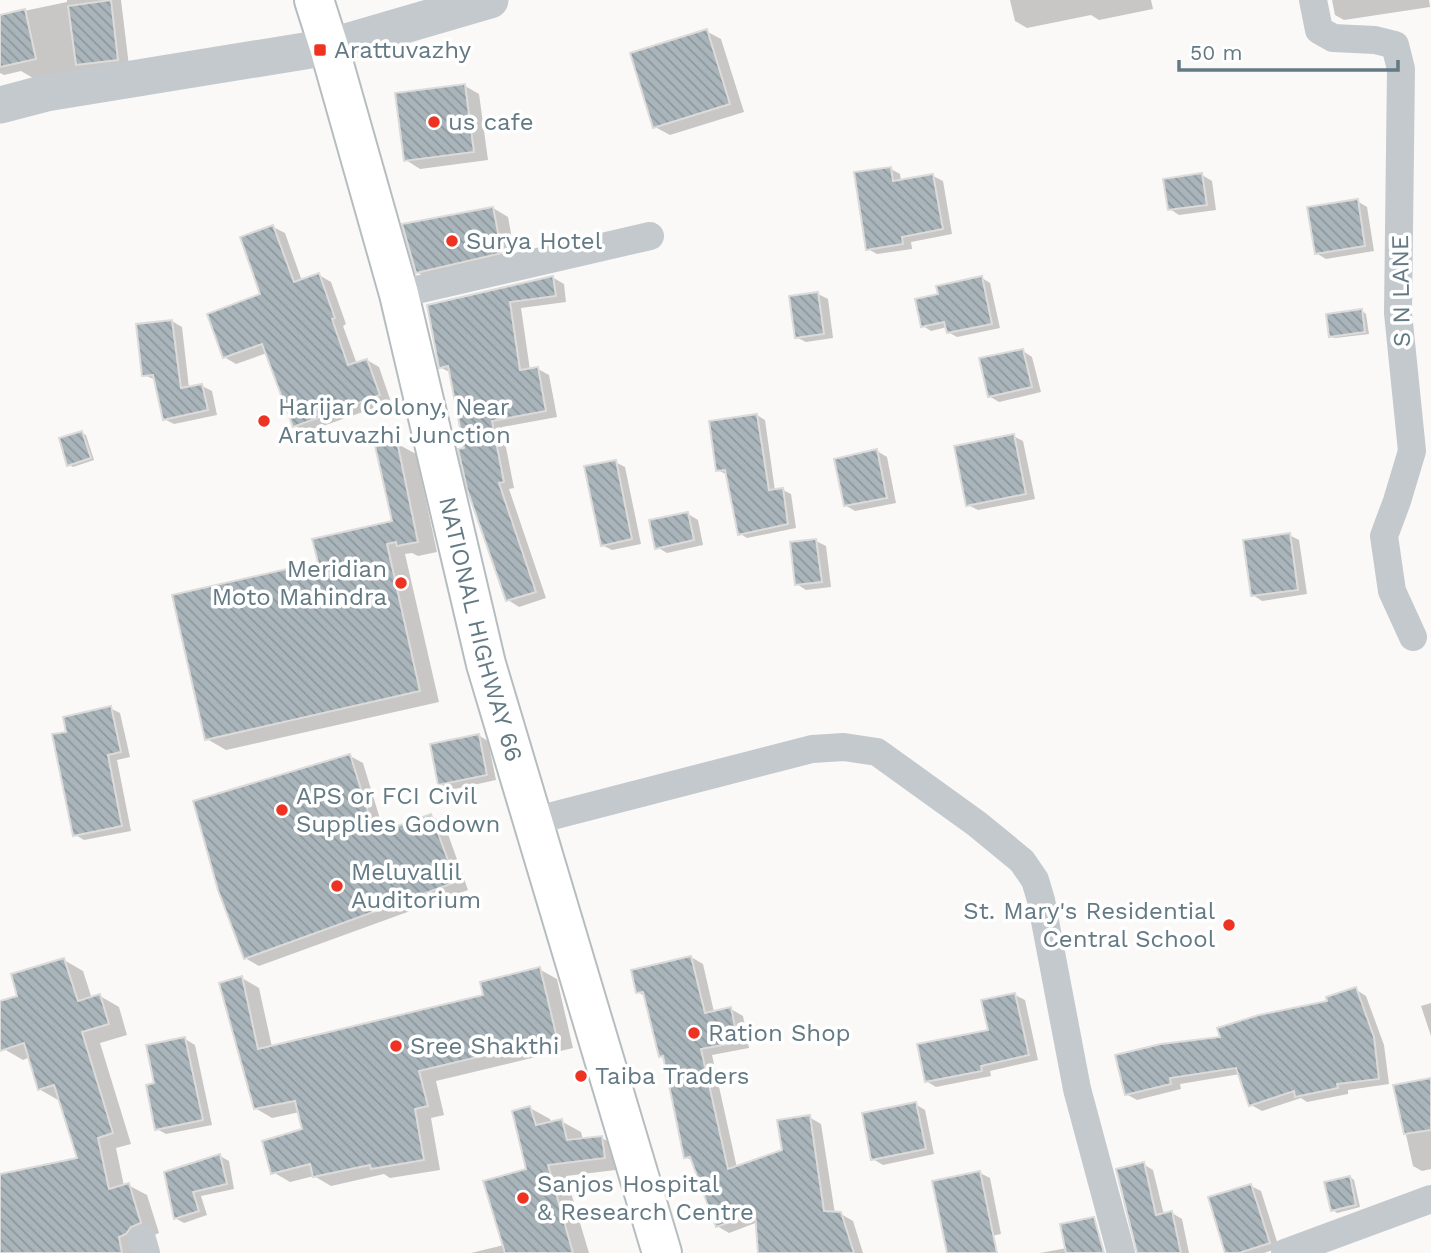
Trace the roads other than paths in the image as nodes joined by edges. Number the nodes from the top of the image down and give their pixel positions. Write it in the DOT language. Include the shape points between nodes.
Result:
graph roads {
  1 [pos="314,0"];
  2 [pos="490,0"];
  3 [pos="1312,0"];
  4 [pos="329,47"];
  5 [pos="0,105"];
  6 [pos="650,236"];
  7 [pos="399,294"];
  8 [pos="1413,638"];
  9 [pos="533,821"];
  10 [pos="1431,1199"];
  11 [pos="663,1253"];
  12 [pos="1121,1253"];
  13 [pos="1285,1253"];
  1 -- 4 [label="main road, NATIONAL HIGHWAY 66"];
  2 -- 4 [label="street"];
  3 -- 8 [label="street, S N LANE" via="1319,30 1333,38 1395,46 1401,69 1398,313 1412,451 1384,536 1392,591"];
  4 -- 5 [label="street" via="47,93"];
  4 -- 7 [label="main road, NATIONAL HIGHWAY 66"];
  6 -- 7 [label="street"];
  7 -- 9 [label="main road, NATIONAL HIGHWAY 66" via="486,664"];
  9 -- 11 [label="main road, NATIONAL HIGHWAY 66"];
  9 -- 12 [label="street" via="811,749 844,747 877,752 977,824 1022,861 1035,880 1077,1089"];
  10 -- 13 [label="street"];
}
